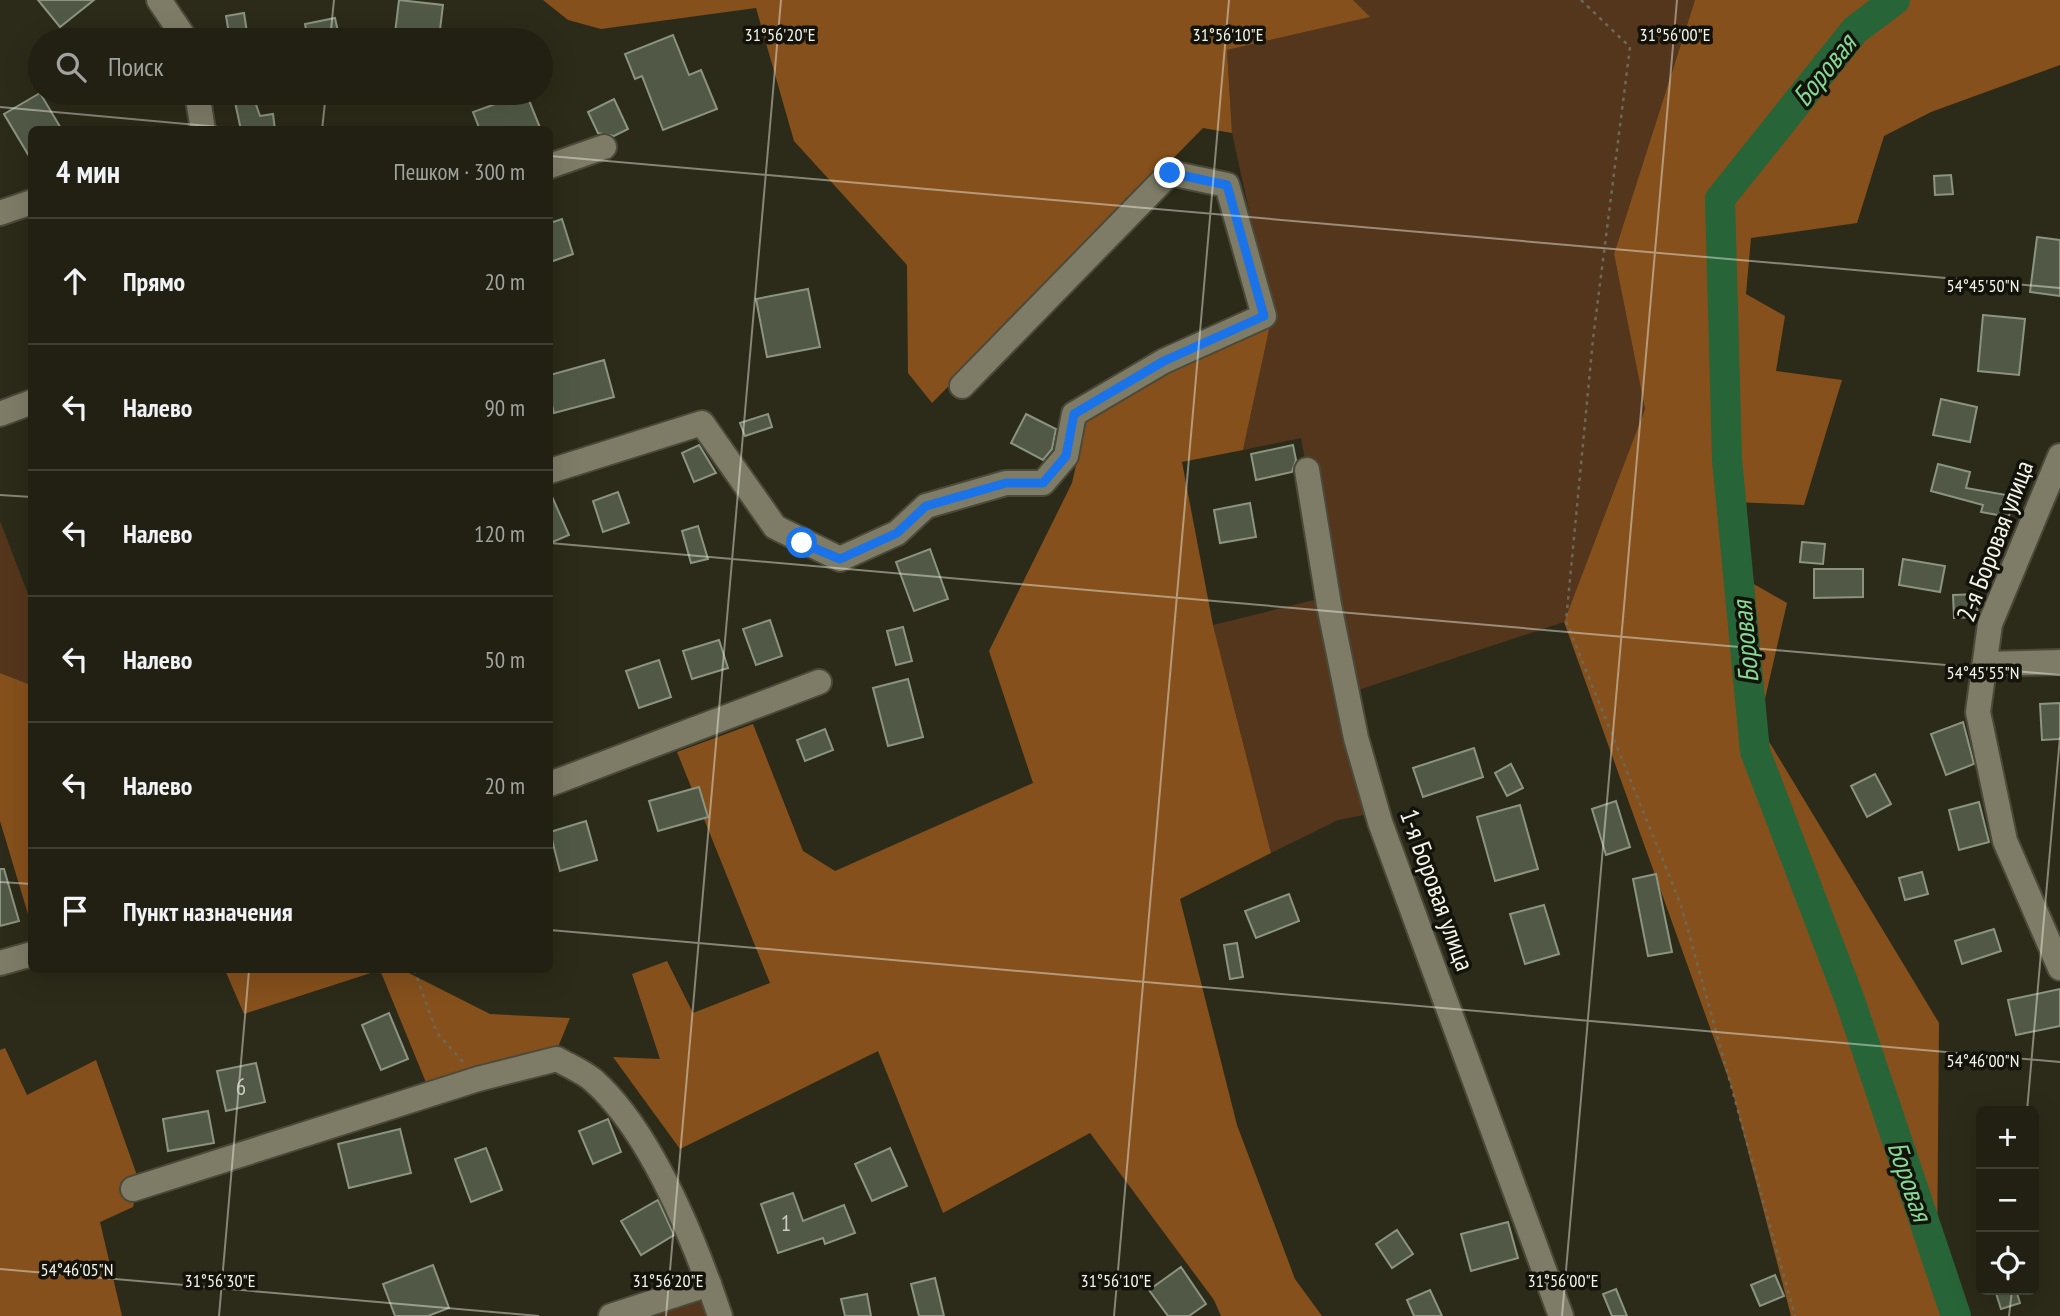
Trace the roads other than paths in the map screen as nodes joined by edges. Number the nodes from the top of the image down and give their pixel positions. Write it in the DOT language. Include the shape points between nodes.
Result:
graph roads {
  1 [pos="159,0"];
  2 [pos="178,28"];
  3 [pos="199,105"];
  4 [pos="202,126"];
  5 [pos="604,147"];
  6 [pos="553,165"];
  7 [pos="28,203"];
  8 [pos="0,213"];
  9 [pos="961,386"];
  10 [pos="28,404"];
  11 [pos="0,414"];
  12 [pos="2060,456"];
  13 [pos="553,470"];
  14 [pos="1307,471"];
  15 [pos="2060,662"];
  16 [pos="1985,664"];
  17 [pos="819,682"];
  18 [pos="553,784"];
  19 [pos="28,955"];
  20 [pos="0,963"];
  21 [pos="2060,968"];
  22 [pos="133,1189"];
  23 [pos="709,1284"];
  24 [pos="611,1316"];
  25 [pos="720,1316"];
  26 [pos="1561,1316"];
  1 -- 2 [label="street"];
  3 -- 4 [label="street"];
  5 -- 6 [label="street"];
  7 -- 8 [label="street"];
  9 -- 13 [label="street" via="1170,173 1227,185 1264,316 1164,361 1074,414 1066,456 1043,483 1006,483 926,506 897,533 840,559 775,527 702,423"];
  10 -- 11 [label="street"];
  12 -- 16 [label="street, 2-я Боровая улица" via="1990,624"];
  14 -- 26 [label="street, 1-я Боровая улица" via="1353,724 1380,822"];
  15 -- 16 [label="street"];
  16 -- 21 [label="street, 2-я Боровая улица" via="1978,712 2005,841"];
  17 -- 18 [label="street"];
  19 -- 20 [label="street"];
  22 -- 23 [label="street" via="478,1079 557,1059 593,1079 622,1112 663,1175"];
  23 -- 24 [label="street"];
  23 -- 25 [label="street"];
}
